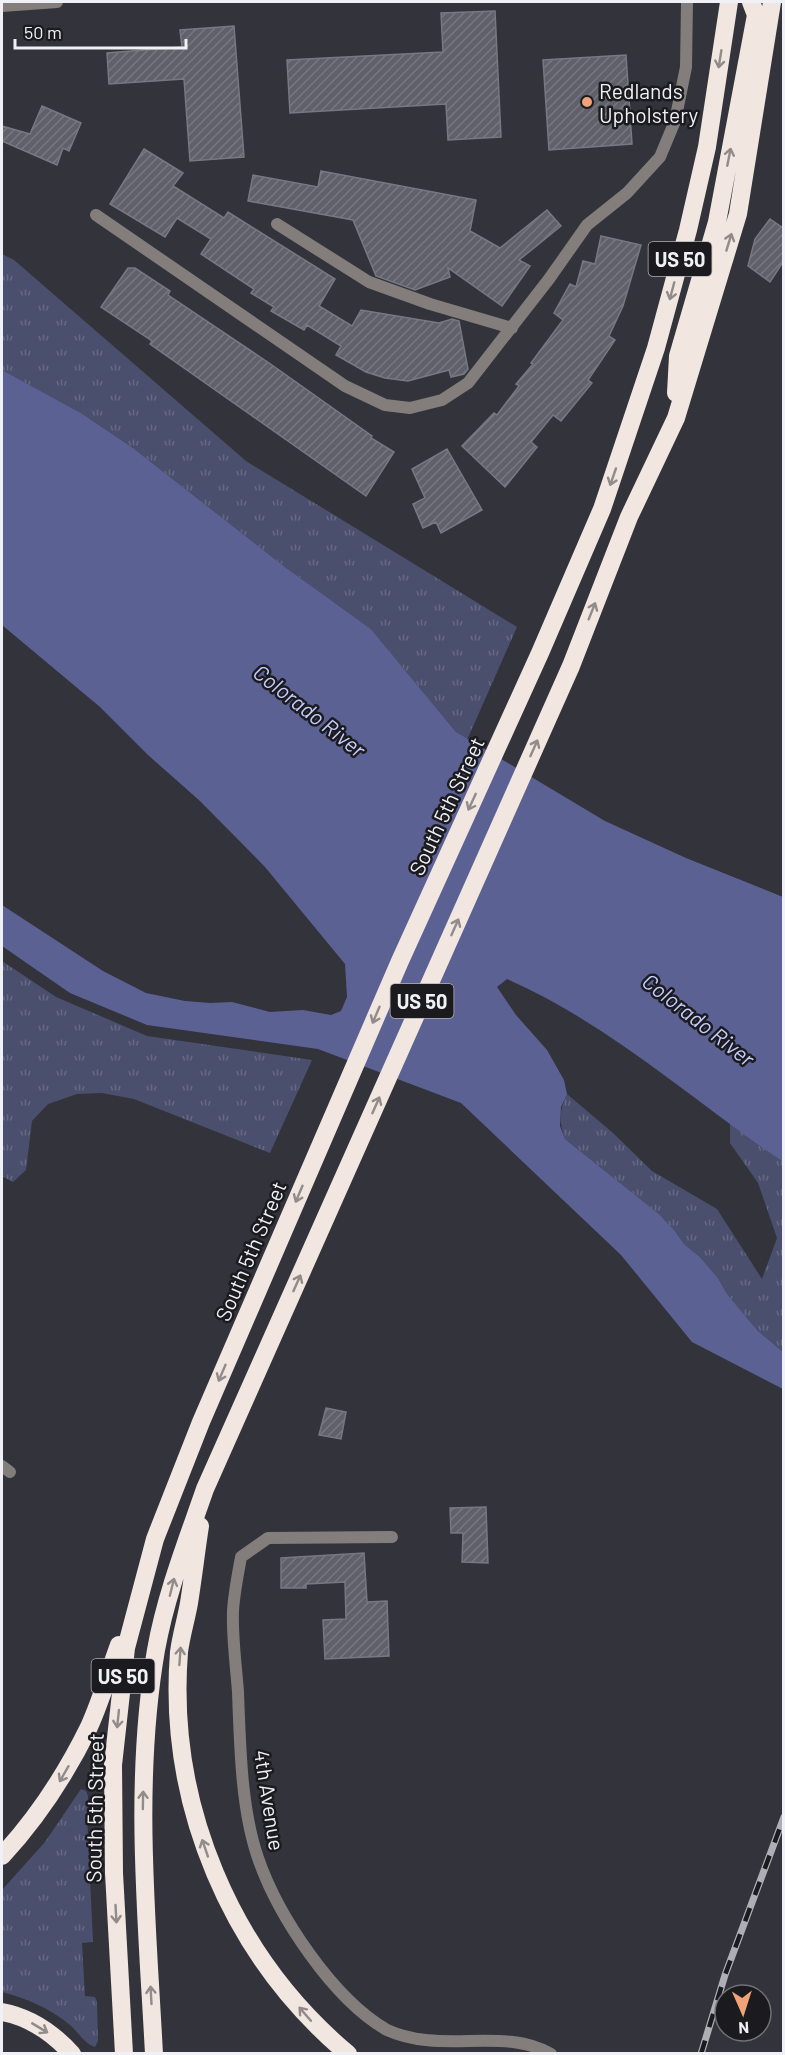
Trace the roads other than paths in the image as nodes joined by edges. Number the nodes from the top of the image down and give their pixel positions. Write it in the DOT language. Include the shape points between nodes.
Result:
graph roads {
  1 [pos="57,2"];
  2 [pos="687,2"];
  3 [pos="729,2"];
  4 [pos="751,2"];
  5 [pos="772,2"];
  6 [pos="2,6"];
  7 [pos="96,215"];
  8 [pos="277,224"];
  9 [pos="512,328"];
  10 [pos="675,418"];
  11 [pos="205,1489"];
  12 [pos="392,1537"];
  13 [pos="148,1564"];
  14 [pos="2,1856"];
  15 [pos="2,2012"];
  16 [pos="72,2054"];
  17 [pos="124,2054"];
  18 [pos="154,2054"];
  19 [pos="348,2054"];
  20 [pos="551,2054"];
  1 -- 6 [label="street"];
  2 -- 9 [label="street" via="686,67 675,121 660,157 627,193 587,225"];
  3 -- 13 [label="highway, South 5th Street / US 50, one-way" via="707,147 688,230 656,348 602,509 400,961 201,1422"];
  10 -- 4 [label="highway, one-way" via="678,356 717,222 756,15"];
  10 -- 5 [label="highway, US 50, one-way" via="738,214"];
  7 -- 9 [label="street" via="345,386 385,405 410,408 442,400 468,383"];
  8 -- 9 [label="street" via="369,282"];
  11 -- 10 [label="highway, US 50, one-way" via="571,666 629,517"];
  18 -- 11 [label="highway, US 50, one-way" via="143,1823 148,1702 156,1647 176,1572"];
  19 -- 11 [label="highway, one-way" via="313,2022 261,1960 221,1887 193,1808 179,1735 179,1651"];
  12 -- 20 [label="street, 4th Avenue" via="268,1538 241,1557 233,1610 241,1761 258,1858 278,1905 303,1944 331,1981 387,2030 413,2041 442,2045 520,2043"];
  13 -- 14 [label="highway, one-way" via="90,1725 48,1799"];
  13 -- 17 [label="highway, South 5th Street / US 50, one-way" via="126,1648 113,1765 114,1873"];
  15 -- 16 [label="highway, one-way" via="36,2024"];
}
